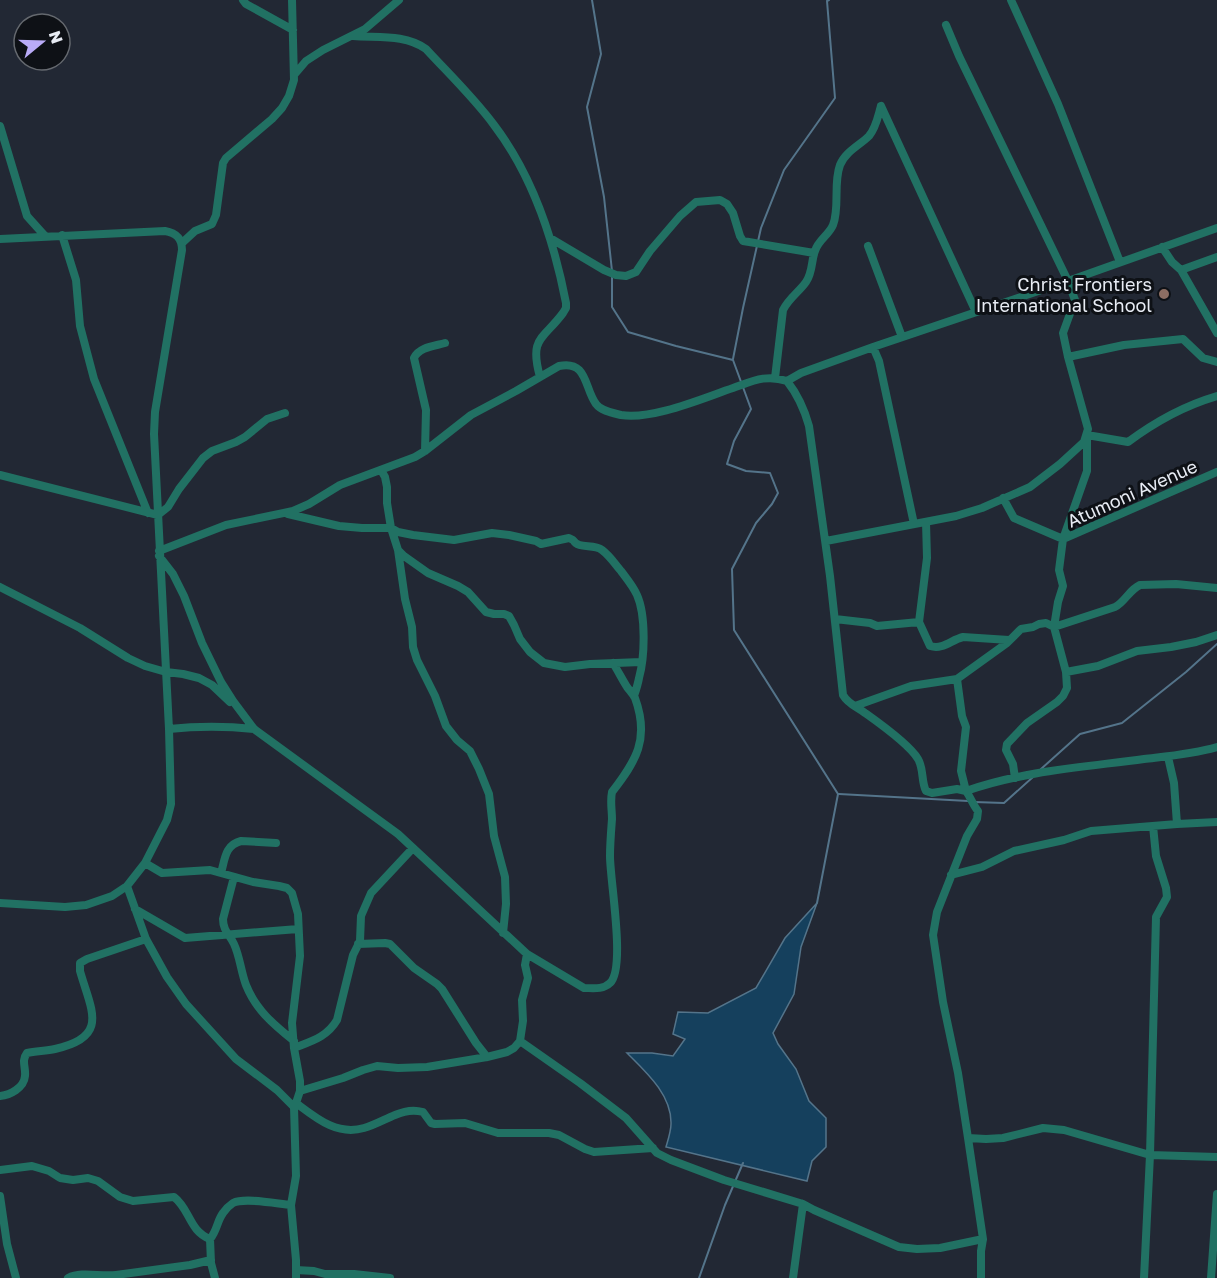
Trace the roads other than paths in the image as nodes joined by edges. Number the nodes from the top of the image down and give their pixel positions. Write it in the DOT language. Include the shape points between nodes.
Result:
graph roads {
  1 [pos="243,0"];
  2 [pos="292,0"];
  3 [pos="399,0"];
  4 [pos="1011,0"];
  5 [pos="946,26"];
  6 [pos="293,30"];
  7 [pos="353,36"];
  8 [pos="294,75"];
  9 [pos="0,126"];
  10 [pos="1217,228"];
  11 [pos="62,235"];
  12 [pos="45,236"];
  13 [pos="550,238"];
  14 [pos="0,239"];
  15 [pos="182,243"];
  16 [pos="868,246"];
  17 [pos="1162,247"];
  18 [pos="814,253"];
  19 [pos="1217,256"];
  20 [pos="1120,262"];
  21 [pos="1181,270"];
  22 [pos="1068,281"];
  23 [pos="975,312"];
  24 [pos="1217,333"];
  25 [pos="903,337"];
  26 [pos="445,343"];
  27 [pos="873,347"];
  28 [pos="1068,357"];
  29 [pos="1217,362"];
  30 [pos="540,377"];
  31 [pos="775,378"];
  32 [pos="787,381"];
  33 [pos="1217,396"];
  34 [pos="285,413"];
  35 [pos="1087,435"];
  36 [pos="425,451"];
  37 [pos="381,470"];
  38 [pos="1217,472"];
  39 [pos="0,475"];
  40 [pos="1003,498"];
  41 [pos="148,513"];
  42 [pos="285,514"];
  43 [pos="158,515"];
  44 [pos="926,522"];
  45 [pos="914,524"];
  46 [pos="391,528"];
  47 [pos="1064,539"];
  48 [pos="826,541"];
  49 [pos="398,550"];
  50 [pos="159,554"];
  51 [pos="0,587"];
  52 [pos="1217,588"];
  53 [pos="835,619"];
  54 [pos="919,622"];
  55 [pos="1054,627"];
  56 [pos="1217,635"];
  57 [pos="1009,640"];
  58 [pos="641,662"];
  59 [pos="613,663"];
  60 [pos="165,672"];
  61 [pos="1066,672"];
  62 [pos="957,679"];
  63 [pos="634,696"];
  64 [pos="855,706"];
  65 [pos="243,716"];
  66 [pos="169,729"];
  67 [pos="254,729"];
  68 [pos="1217,747"];
  69 [pos="1168,757"];
  70 [pos="1015,778"];
  71 [pos="966,791"];
  72 [pos="1217,822"];
  73 [pos="1177,824"];
  74 [pos="1153,826"];
  75 [pos="276,843"];
  76 [pos="414,848"];
  77 [pos="144,863"];
  78 [pos="221,873"];
  79 [pos="951,875"];
  80 [pos="234,877"];
  81 [pos="128,886"];
  82 [pos="0,903"];
  83 [pos="135,909"];
  84 [pos="298,928"];
  85 [pos="226,933"];
  86 [pos="503,933"];
  87 [pos="146,939"];
  88 [pos="358,944"];
  89 [pos="527,954"];
  90 [pos="520,1041"];
  91 [pos="294,1045"];
  92 [pos="487,1057"];
  93 [pos="300,1091"];
  94 [pos="0,1096"];
  95 [pos="295,1105"];
  96 [pos="968,1138"];
  97 [pos="652,1148"];
  98 [pos="1150,1155"];
  99 [pos="1217,1157"];
  100 [pos="0,1170"];
  101 [pos="1217,1194"];
  102 [pos="0,1196"];
  103 [pos="803,1204"];
  104 [pos="291,1206"];
  105 [pos="210,1239"];
  106 [pos="984,1239"];
  107 [pos="211,1260"];
  108 [pos="1215,1261"];
  109 [pos="296,1274"];
  110 [pos="16,1278"];
  111 [pos="68,1278"];
  112 [pos="215,1278"];
  113 [pos="390,1278"];
  114 [pos="793,1278"];
  115 [pos="981,1278"];
  116 [pos="1144,1278"];
  117 [pos="1211,1278"];
  1 -- 6 [label="street"];
  2 -- 6 [label="street"];
  3 -- 7 [label="street"];
  4 -- 20 [label="street" via="1058,104"];
  5 -- 22 [label="street"];
  6 -- 8 [label="street"];
  7 -- 8 [label="street" via="306,61"];
  7 -- 13 [label="street" via="407,40 426,49 503,138 532,191"];
  8 -- 15 [label="street" via="282,108 231,153 224,164 212,224 195,231"];
  9 -- 12 [label="street" via="27,216"];
  10 -- 17 [label="street"];
  11 -- 12 [label="street"];
  11 -- 15 [label="street" via="165,231 178,236"];
  11 -- 41 [label="street" via="76,280 81,326 94,379"];
  12 -- 14 [label="street"];
  13 -- 18 [label="street" via="604,270 626,276 636,272 650,251 696,202 720,200 733,213 743,241"];
  13 -- 30 [label="street" via="567,303 537,344"];
  15 -- 43 [label="street" via="155,412"];
  16 -- 25 [label="street"];
  17 -- 20 [label="street"];
  17 -- 21 [label="street"];
  18 -- 23 [label="street" via="834,224 840,163 874,129 881,106"];
  18 -- 31 [label="street" via="808,279 783,310"];
  19 -- 21 [label="street"];
  20 -- 22 [label="street"];
  21 -- 24 [label="street"];
  22 -- 23 [label="street"];
  22 -- 28 [label="street" via="1075,300 1063,333"];
  23 -- 25 [label="street"];
  25 -- 27 [label="street"];
  26 -- 36 [label="street" via="418,351 414,358 426,410"];
  27 -- 32 [label="street"];
  27 -- 45 [label="street"];
  28 -- 29 [label="street" via="1124,345 1183,339 1203,358"];
  28 -- 35 [label="street"];
  30 -- 31 [label="street" via="567,364 585,376 600,408 644,416 759,379"];
  30 -- 36 [label="street" via="471,415"];
  31 -- 32 [label="street"];
  32 -- 48 [label="street" via="800,400 809,426"];
  33 -- 35 [label="street" via="1151,425 1128,442"];
  34 -- 43 [label="street" via="267,419 236,442 203,458"];
  35 -- 40 [label="street" via="1060,464 1030,487"];
  35 -- 47 [label="street" via="1087,471"];
  36 -- 37 [label="street"];
  37 -- 42 [label="street" via="340,485"];
  37 -- 46 [label="street" via="387,487"];
  38 -- 47 [label="street, Atumoni Avenue"];
  39 -- 41 [label="street"];
  40 -- 44 [label="street" via="982,508"];
  40 -- 47 [label="street, Atumoni Avenue" via="1014,518"];
  41 -- 43 [label="street"];
  42 -- 46 [label="street" via="339,526"];
  42 -- 50 [label="street" via="226,525"];
  43 -- 50 [label="street"];
  44 -- 45 [label="street"];
  44 -- 54 [label="street" via="927,558"];
  45 -- 48 [label="street"];
  46 -- 49 [label="street"];
  46 -- 58 [label="street" via="454,540 492,533 541,544 569,538 580,546 600,549 630,582 638,597 644,631"];
  47 -- 55 [label="street" via="1059,570 1063,586"];
  48 -- 53 [label="street"];
  49 -- 59 [label="street" via="428,573 468,592 486,612 509,616 520,639 544,663 565,667"];
  49 -- 86 [label="street" via="417,660 446,726 470,751 489,794 494,836 505,877"];
  50 -- 60 [label="street"];
  50 -- 65 [label="street" via="184,596 221,682"];
  51 -- 60 [label="street" via="81,628 128,658"];
  52 -- 55 [label="street" via="1140,585 1121,604"];
  53 -- 54 [label="street" via="877,626"];
  53 -- 64 [label="street" via="843,695"];
  54 -- 57 [label="street" via="932,647 942,647 963,637"];
  55 -- 57 [label="street" via="1039,624 1021,629"];
  55 -- 61 [label="street"];
  56 -- 61 [label="street" via="1137,651 1098,666"];
  57 -- 62 [label="street"];
  58 -- 59 [label="street"];
  58 -- 63 [label="street"];
  59 -- 63 [label="street"];
  60 -- 65 [label="street" via="199,678 212,685"];
  60 -- 66 [label="street"];
  61 -- 70 [label="street" via="1063,696 1007,744"];
  62 -- 64 [label="street" via="911,687"];
  62 -- 71 [label="street" via="966,727 961,771"];
  63 -- 89 [label="street" via="642,730 639,746 633,763 610,797 616,974 603,987 584,987"];
  64 -- 71 [label="street" via="887,729 918,759 926,791"];
  65 -- 67 [label="street"];
  66 -- 67 [label="street"];
  66 -- 77 [label="street" via="171,804 167,820"];
  67 -- 76 [label="street"];
  68 -- 69 [label="street"];
  69 -- 70 [label="street"];
  69 -- 73 [label="street"];
  70 -- 71 [label="street"];
  71 -- 79 [label="street" via="978,811 977,819"];
  72 -- 73 [label="street"];
  73 -- 74 [label="street"];
  74 -- 79 [label="street" via="1091,831 1014,851 982,867"];
  74 -- 98 [label="street" via="1167,897 1156,917"];
  75 -- 78 [label="street" via="235,842 227,851"];
  76 -- 86 [label="street"];
  76 -- 88 [label="street" via="371,893 361,916"];
  77 -- 78 [label="street" via="162,873"];
  77 -- 81 [label="street"];
  78 -- 80 [label="street"];
  79 -- 96 [label="street" via="933,936"];
  80 -- 84 [label="street" via="287,888 292,893"];
  80 -- 85 [label="street" via="223,920"];
  81 -- 82 [label="street" via="86,905"];
  81 -- 83 [label="street"];
  83 -- 85 [label="street" via="185,938"];
  83 -- 87 [label="street"];
  84 -- 85 [label="street"];
  84 -- 91 [label="street"];
  85 -- 91 [label="street" via="234,943 247,987 262,1013"];
  86 -- 89 [label="street"];
  87 -- 94 [label="street" via="80,963 92,1026 72,1044 27,1053 21,1085"];
  87 -- 95 [label="street" via="167,977 211,1033 236,1059"];
  88 -- 91 [label="street" via="332,1029"];
  88 -- 92 [label="street" via="390,944 437,984"];
  89 -- 90 [label="street"];
  90 -- 92 [label="street" via="507,1052"];
  90 -- 97 [label="street" via="626,1118"];
  91 -- 93 [label="street"];
  92 -- 93 [label="street" via="427,1067 377,1066"];
  93 -- 95 [label="street"];
  95 -- 97 [label="street" via="344,1130 363,1129 415,1110 435,1124 465,1123 498,1133 549,1133 594,1152"];
  95 -- 104 [label="street" via="296,1176"];
  96 -- 98 [label="street" via="1003,1138 1043,1128 1064,1130"];
  96 -- 106 [label="street"];
  97 -- 103 [label="street" via="703,1172"];
  98 -- 99 [label="street"];
  98 -- 116 [label="street"];
  100 -- 105 [label="street" via="32,1166 60,1178 88,1178 133,1201 174,1197 181,1202 194,1228"];
  101 -- 108 [label="street"];
  102 -- 110 [label="street"];
  103 -- 106 [label="street" via="899,1247 940,1248"];
  103 -- 114 [label="street"];
  104 -- 105 [label="street" via="234,1202 224,1210"];
  104 -- 109 [label="street"];
  105 -- 107 [label="street"];
  106 -- 115 [label="street"];
  107 -- 111 [label="street" via="116,1275"];
  107 -- 112 [label="street"];
  108 -- 117 [label="street"];
  109 -- 113 [label="street" via="314,1271"];
}
